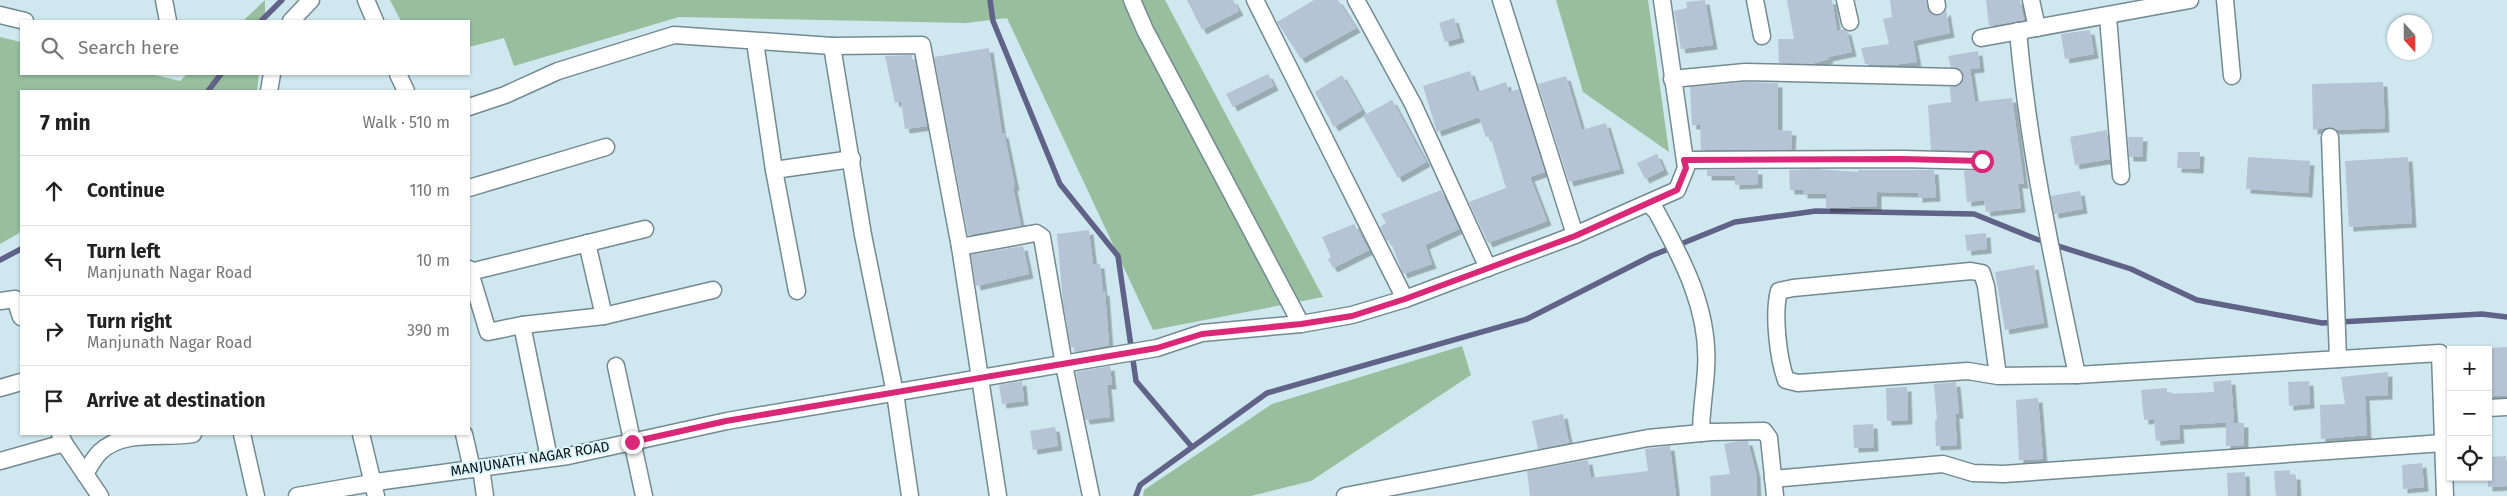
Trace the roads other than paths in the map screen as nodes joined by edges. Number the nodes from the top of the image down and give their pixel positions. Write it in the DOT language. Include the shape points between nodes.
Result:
graph roads {
  1 [pos="164,0"];
  2 [pos="311,0"];
  3 [pos="366,0"];
  4 [pos="1132,0"];
  5 [pos="1254,0"];
  6 [pos="1356,0"];
  7 [pos="1501,0"];
  8 [pos="1662,0"];
  9 [pos="1756,0"];
  10 [pos="1845,0"];
  11 [pos="2031,0"];
  12 [pos="2190,0"];
  13 [pos="2225,0"];
  14 [pos="0,15"];
  15 [pos="2108,16"];
  16 [pos="22,20"];
  17 [pos="168,20"];
  18 [pos="292,20"];
  19 [pos="375,20"];
  20 [pos="1850,22"];
  21 [pos="2037,28"];
  22 [pos="2018,31"];
  23 [pos="1762,36"];
  24 [pos="1981,38"];
  25 [pos="755,42"];
  26 [pos="832,46"];
  27 [pos="272,75"];
  28 [pos="398,75"];
  29 [pos="2232,76"];
  30 [pos="1954,77"];
  31 [pos="1672,79"];
  32 [pos="269,90"];
  33 [pos="406,90"];
  34 [pos="470,107"];
  35 [pos="2330,137"];
  36 [pos="606,147"];
  37 [pos="852,159"];
  38 [pos="1684,160"];
  39 [pos="1982,161"];
  40 [pos="774,170"];
  41 [pos="2121,176"];
  42 [pos="470,188"];
  43 [pos="1653,207"];
  44 [pos="645,229"];
  45 [pos="1575,236"];
  46 [pos="587,243"];
  47 [pos="960,247"];
  48 [pos="1488,268"];
  49 [pos="470,271"];
  50 [pos="470,274"];
  51 [pos="713,290"];
  52 [pos="797,291"];
  53 [pos="1405,299"];
  54 [pos="0,301"];
  55 [pos="20,312"];
  56 [pos="604,316"];
  57 [pos="1301,324"];
  58 [pos="522,325"];
  59 [pos="2338,359"];
  60 [pos="1064,365"];
  61 [pos="616,366"];
  62 [pos="2077,375"];
  63 [pos="1998,376"];
  64 [pos="981,379"];
  65 [pos="20,382"];
  66 [pos="0,388"];
  67 [pos="895,393"];
  68 [pos="2507,407"];
  69 [pos="2492,408"];
  70 [pos="2446,411"];
  71 [pos="1701,433"];
  72 [pos="166,435"];
  73 [pos="242,435"];
  74 [pos="361,435"];
  75 [pos="464,435"];
  76 [pos="62,439"];
  77 [pos="632,442"];
  78 [pos="2443,444"];
  79 [pos="549,458"];
  80 [pos="0,461"];
  81 [pos="477,468"];
  82 [pos="85,474"];
  83 [pos="1773,479"];
  84 [pos="374,489"];
  85 [pos="100,496"];
  86 [pos="256,496"];
  87 [pos="297,496"];
  88 [pos="485,496"];
  89 [pos="644,496"];
  90 [pos="910,496"];
  91 [pos="998,496"];
  92 [pos="1091,496"];
  93 [pos="1344,496"];
  94 [pos="1775,496"];
  95 [pos="2445,496"];
  1 -- 17 [label="street"];
  2 -- 18 [label="street"];
  3 -- 19 [label="street"];
  4 -- 57 [label="street"];
  5 -- 53 [label="street"];
  6 -- 48 [label="street" via="1413,104"];
  7 -- 45 [label="street"];
  8 -- 31 [label="street, MANJUNATH NAGAR ROAD"];
  9 -- 23 [label="street"];
  10 -- 20 [label="street"];
  11 -- 21 [label="street"];
  12 -- 15 [label="street"];
  13 -- 29 [label="street"];
  14 -- 16 [label="street"];
  15 -- 21 [label="street"];
  15 -- 41 [label="street"];
  21 -- 22 [label="street"];
  22 -- 24 [label="street"];
  22 -- 62 [label="street" via="2022,79 2048,235"];
  25 -- 26 [label="street"];
  25 -- 34 [label="street" via="674,36 558,71 505,96"];
  25 -- 40 [label="street"];
  26 -- 37 [label="street"];
  26 -- 47 [label="street" via="922,45"];
  27 -- 32 [label="street"];
  28 -- 33 [label="street"];
  30 -- 31 [label="street" via="1746,72"];
  31 -- 38 [label="street, MANJUNATH NAGAR ROAD"];
  35 -- 59 [label="street"];
  36 -- 42 [label="street"];
  37 -- 40 [label="street"];
  37 -- 67 [label="street" via="863,234"];
  38 -- 39 [label="street"];
  38 -- 43 [label="street, MANJUNATH NAGAR ROAD" via="1686,168 1677,190"];
  40 -- 52 [label="street"];
  43 -- 45 [label="street, MANJUNATH NAGAR ROAD"];
  43 -- 71 [label="street" via="1687,270 1702,314 1706,369"];
  44 -- 46 [label="street"];
  45 -- 48 [label="street, MANJUNATH NAGAR ROAD"];
  46 -- 49 [label="street"];
  46 -- 56 [label="street"];
  47 -- 60 [label="street" via="1036,233 1042,237"];
  47 -- 64 [label="street"];
  48 -- 53 [label="street, MANJUNATH NAGAR ROAD"];
  50 -- 58 [label="street" via="488,332"];
  51 -- 56 [label="street"];
  53 -- 57 [label="street, MANJUNATH NAGAR ROAD" via="1352,316"];
  54 -- 55 [label="street" via="15,299"];
  56 -- 58 [label="street"];
  57 -- 60 [label="street, MANJUNATH NAGAR ROAD" via="1202,334 1157,348"];
  58 -- 79 [label="street"];
  59 -- 62 [label="street"];
  59 -- 70 [label="street" via="2440,353"];
  60 -- 64 [label="street, MANJUNATH NAGAR ROAD"];
  60 -- 92 [label="street"];
  61 -- 77 [label="street"];
  62 -- 63 [label="street"];
  63 -- 63 [label="street" via="1982,273 1961,272 1780,291 1776,303 1786,380 1798,383 1968,371"];
  64 -- 67 [label="street, MANJUNATH NAGAR ROAD"];
  64 -- 91 [label="street"];
  65 -- 66 [label="street"];
  67 -- 77 [label="street, MANJUNATH NAGAR ROAD" via="726,421"];
  67 -- 90 [label="street"];
  68 -- 69 [label="street"];
  70 -- 78 [label="street"];
  71 -- 83 [label="street" via="1764,431 1769,438"];
  71 -- 93 [label="street" via="1648,438"];
  72 -- 82 [label="street" via="139,436 117,442 100,452"];
  73 -- 86 [label="street"];
  74 -- 84 [label="street"];
  75 -- 81 [label="street"];
  76 -- 80 [label="street"];
  76 -- 82 [label="street"];
  77 -- 79 [label="street, MANJUNATH NAGAR ROAD"];
  77 -- 89 [label="street"];
  78 -- 83 [label="street" via="2004,474 1973,473 1943,464"];
  78 -- 95 [label="street"];
  79 -- 81 [label="street, MANJUNATH NAGAR ROAD"];
  81 -- 84 [label="street, MANJUNATH NAGAR ROAD"];
  81 -- 88 [label="street"];
  82 -- 85 [label="street"];
  83 -- 94 [label="street"];
  84 -- 87 [label="street, MANJUNATH NAGAR ROAD"];
}
